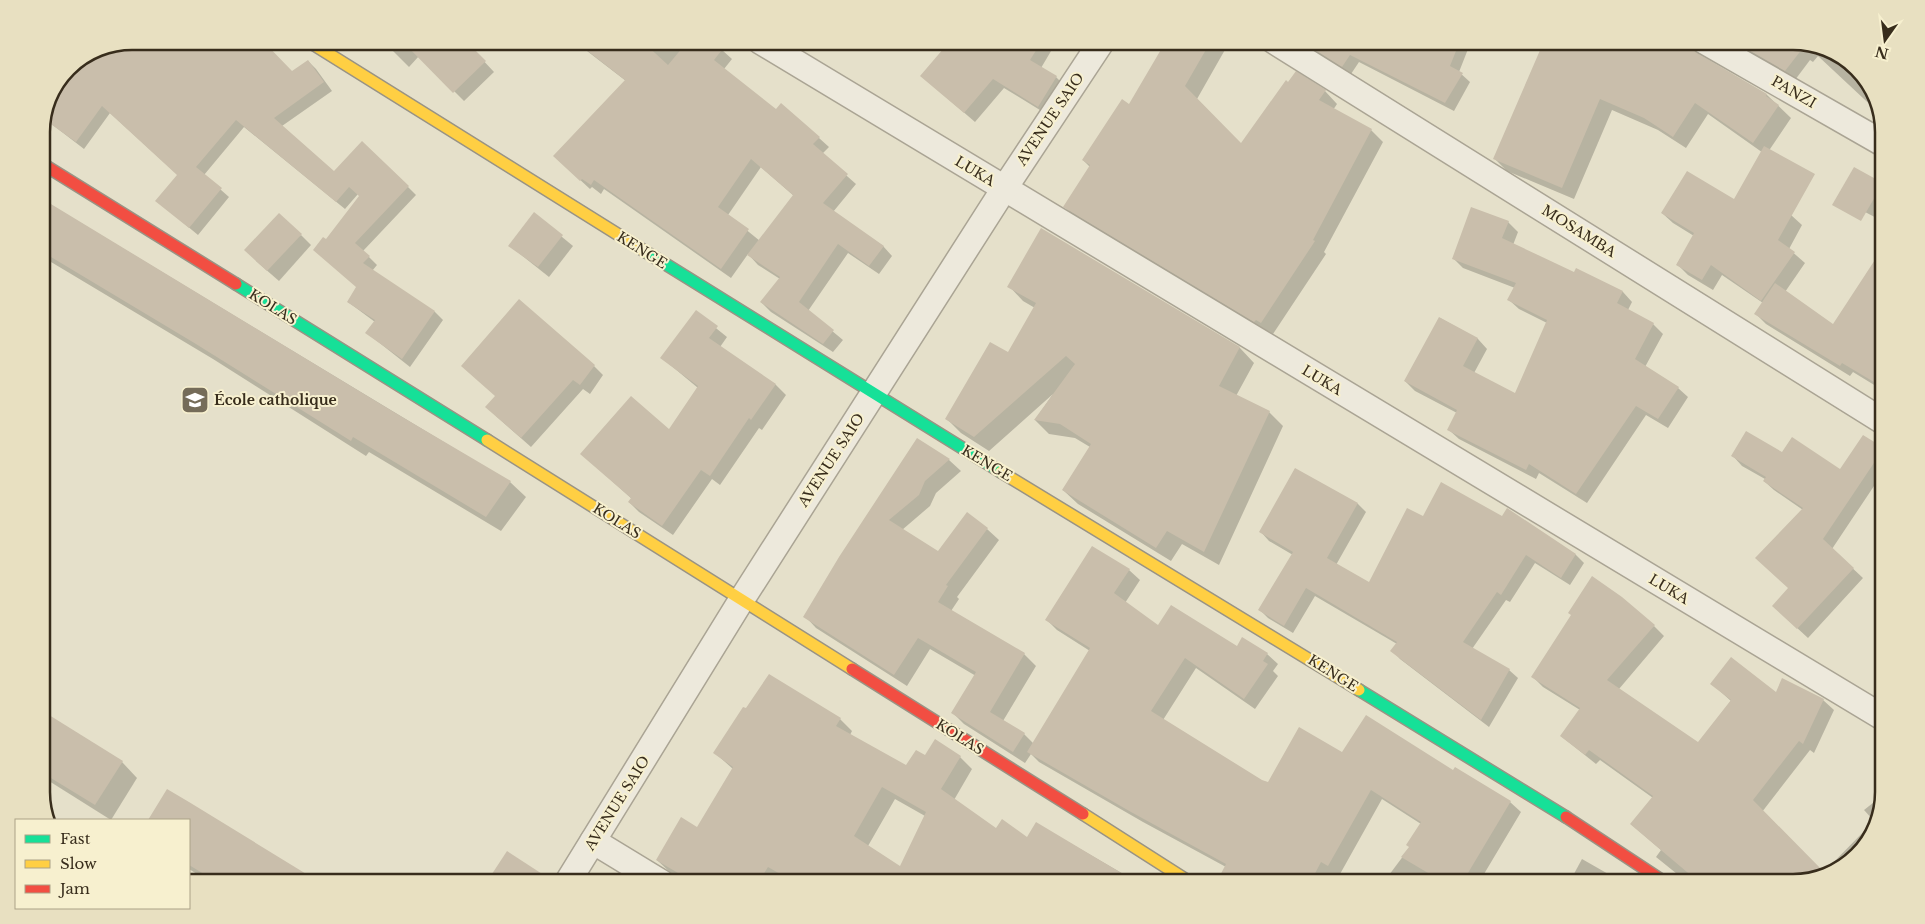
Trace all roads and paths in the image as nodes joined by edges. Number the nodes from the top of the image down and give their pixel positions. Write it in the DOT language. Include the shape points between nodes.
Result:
graph roads {
  1 [pos="322,50"];
  2 [pos="775,50"];
  3 [pos="1096,50"];
  4 [pos="1288,50"];
  5 [pos="1720,50"];
  6 [pos="1875,139"];
  7 [pos="50,169"];
  8 [pos="1004,189"];
  9 [pos="874,394"];
  10 [pos="1875,416"];
  11 [pos="742,599"];
  12 [pos="1875,713"];
  13 [pos="593,842"];
  14 [pos="573,874"];
  15 [pos="647,874"];
  16 [pos="1177,874"];
  17 [pos="1652,874"];
  1 -- 9 [label="street, KENGE"];
  2 -- 8 [label="street, LUKA"];
  3 -- 8 [label="street, AVENUE SAIO"];
  4 -- 10 [label="street, MOSAMBA"];
  5 -- 6 [label="street, PANZI"];
  7 -- 11 [label="street, KOLAS"];
  8 -- 9 [label="street, AVENUE SAIO"];
  8 -- 12 [label="street, LUKA"];
  9 -- 11 [label="street, AVENUE SAIO"];
  9 -- 17 [label="street, KENGE" via="1538,799"];
  11 -- 13 [label="street, AVENUE SAIO"];
  11 -- 16 [label="street, KOLAS"];
  13 -- 14 [label="street, AVENUE SAIO"];
  13 -- 15 [label="street"];
}
